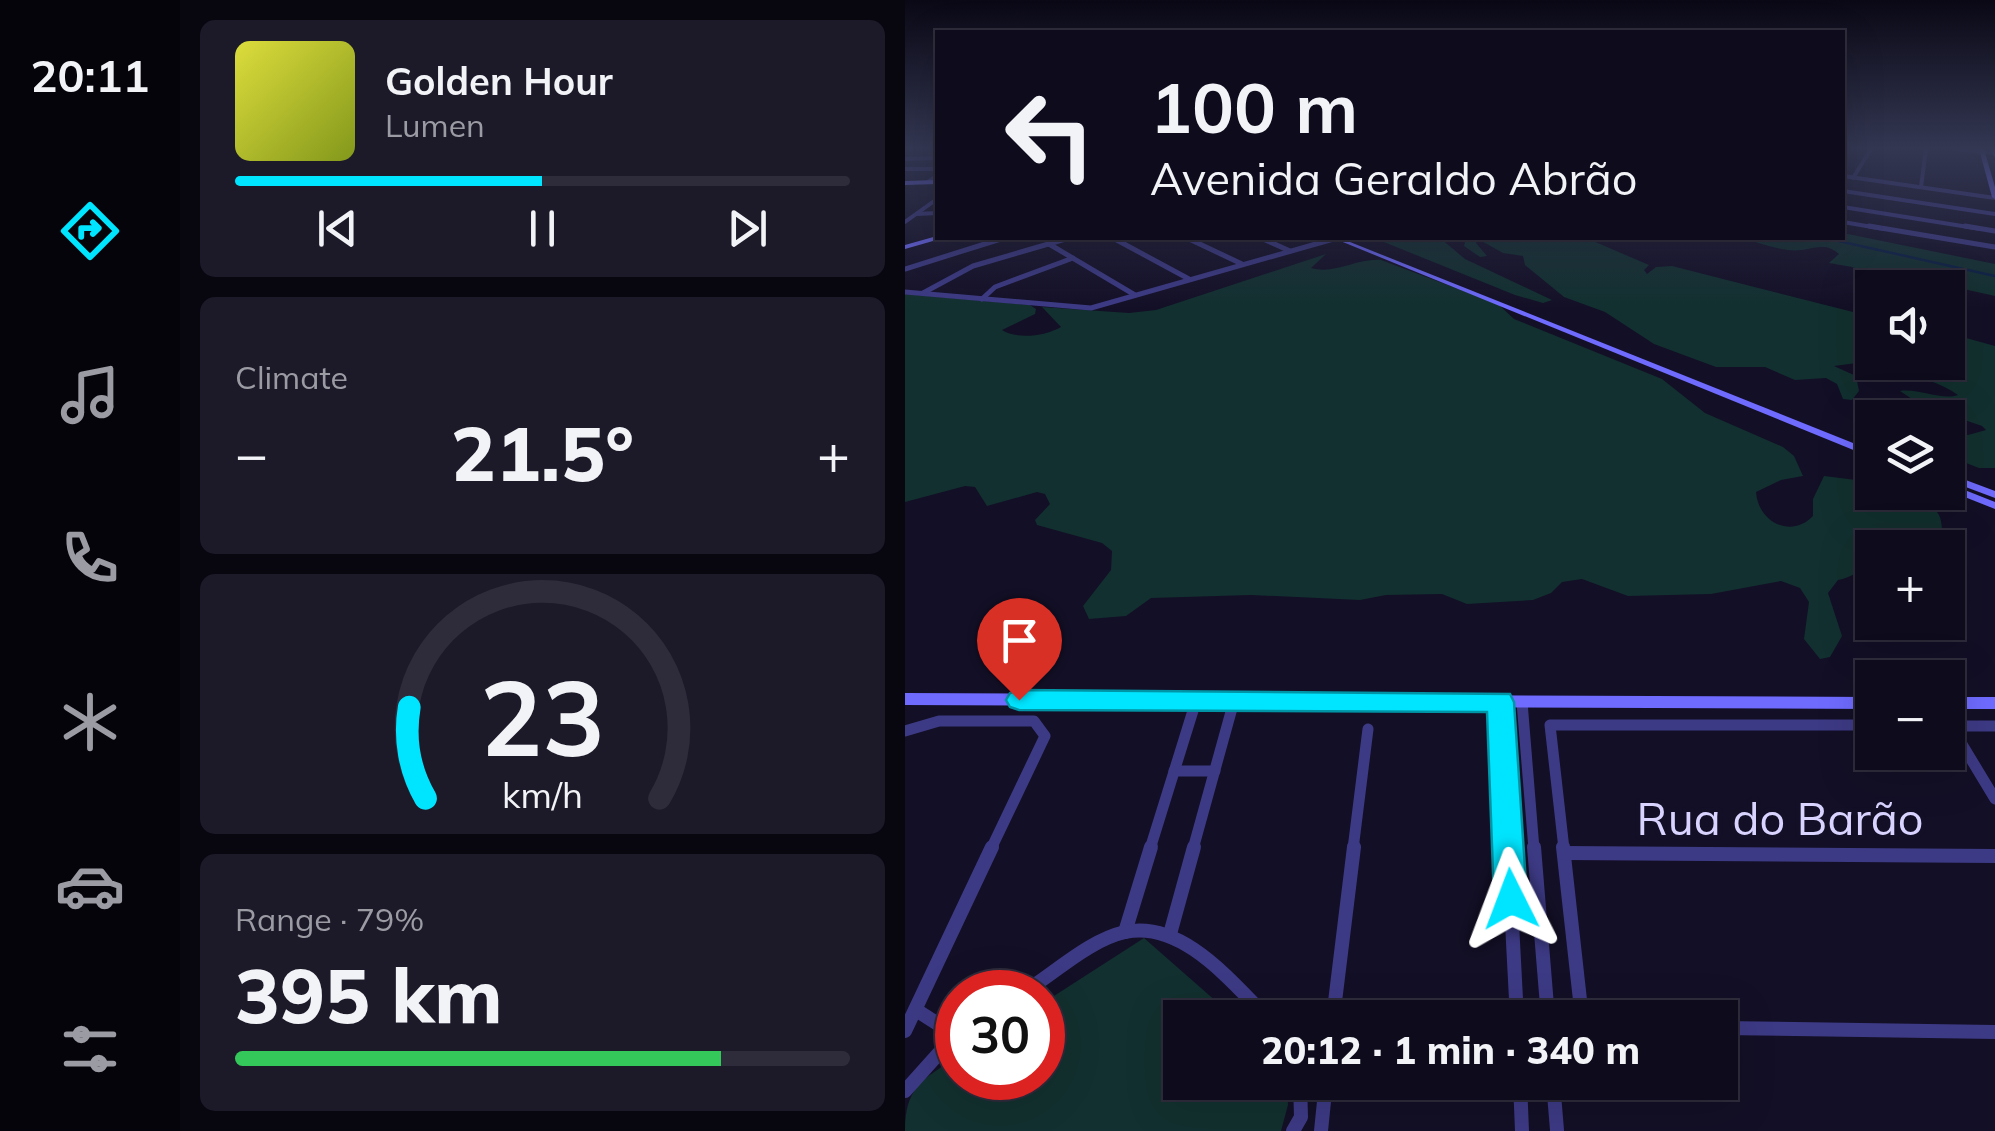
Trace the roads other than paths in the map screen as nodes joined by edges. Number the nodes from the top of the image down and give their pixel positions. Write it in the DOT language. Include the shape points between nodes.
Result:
graph roads {
  1 [pos="932,202"];
  2 [pos="1914,202"];
  3 [pos="1845,207"];
  4 [pos="935,213"];
  5 [pos="917,214"];
  6 [pos="1995,214"];
  7 [pos="905,222"];
  8 [pos="1845,222"];
  9 [pos="1995,231"];
  10 [pos="935,236"];
  11 [pos="998,240"];
  12 [pos="1060,240"];
  13 [pos="1117,240"];
  14 [pos="1191,240"];
  15 [pos="1266,240"];
  16 [pos="1330,240"];
  17 [pos="1342,240"];
  18 [pos="1360,240"];
  19 [pos="1049,244"];
  20 [pos="905,245"];
  21 [pos="1995,247"];
  22 [pos="1291,251"];
  23 [pos="1073,258"];
  24 [pos="1241,264"];
  25 [pos="905,269"];
  26 [pos="1189,279"];
  27 [pos="905,292"];
  28 [pos="923,294"];
  29 [pos="1135,295"];
  30 [pos="982,299"];
  31 [pos="1855,439"];
  32 [pos="1855,448"];
  33 [pos="1965,483"];
  34 [pos="1965,494"];
  35 [pos="1995,495"];
  36 [pos="1995,506"];
  37 [pos="905,700"];
  38 [pos="1196,700"];
  39 [pos="1233,701"];
  40 [pos="1500,702"];
  41 [pos="1522,702"];
  42 [pos="1855,703"];
  43 [pos="1965,703"];
  44 [pos="1995,704"];
  45 [pos="1855,726"];
  46 [pos="1965,726"];
  47 [pos="1995,726"];
  48 [pos="1368,729"];
  49 [pos="905,731"];
  50 [pos="1965,751"];
  51 [pos="1174,771"];
  52 [pos="1215,771"];
  53 [pos="1995,799"];
  54 [pos="1564,853"];
  55 [pos="1995,856"];
  56 [pos="1125,932"];
  57 [pos="1170,934"];
  58 [pos="1062,970"];
  59 [pos="1247,1000"];
  60 [pos="1335,1000"];
  61 [pos="1516,1000"];
  62 [pos="1547,1000"];
  63 [pos="1580,1000"];
  64 [pos="915,1010"];
  65 [pos="935,1022"];
  66 [pos="1738,1028"];
  67 [pos="905,1031"];
  68 [pos="1995,1032"];
  69 [pos="935,1054"];
  70 [pos="905,1091"];
  71 [pos="1301,1100"];
  72 [pos="1324,1100"];
  73 [pos="1521,1100"];
  74 [pos="1554,1100"];
  75 [pos="1557,1130"];
  76 [pos="1293,1131"];
  77 [pos="1321,1131"];
  78 [pos="1523,1131"];
  1 -- 5 [label="street"];
  2 -- 6 [label="street"];
  3 -- 9 [label="street"];
  4 -- 5 [label="street"];
  5 -- 7 [label="street"];
  8 -- 21 [label="street"];
  10 -- 20 [label="main road"];
  11 -- 25 [label="street"];
  12 -- 19 [label="street"];
  13 -- 26 [label="street"];
  14 -- 24 [label="street"];
  15 -- 22 [label="street"];
  16 -- 22 [label="street"];
  17 -- 32 [label="main road"];
  18 -- 31 [label="main road"];
  19 -- 23 [label="street"];
  19 -- 28 [label="street" via="941,280"];
  22 -- 24 [label="street"];
  23 -- 29 [label="street"];
  23 -- 30 [label="street" via="995,287"];
  24 -- 26 [label="street"];
  26 -- 29 [label="street"];
  27 -- 28 [label="street"];
  28 -- 30 [label="street"];
  29 -- 30 [label="street" via="1091,308"];
  33 -- 35 [label="main road"];
  34 -- 36 [label="main road"];
  37 -- 38 [label="main road"];
  38 -- 39 [label="main road"];
  38 -- 51 [label="street"];
  39 -- 40 [label="main road"];
  39 -- 52 [label="street"];
  40 -- 41 [label="main road"];
  40 -- 61 [label="street"];
  41 -- 42 [label="main road"];
  41 -- 62 [label="street"];
  43 -- 44 [label="main road"];
  45 -- 54 [label="street" via="1550,725"];
  46 -- 47 [label="street"];
  48 -- 60 [label="street"];
  49 -- 64 [label="street" via="939,721 1034,721 1045,736"];
  50 -- 53 [label="street"];
  51 -- 52 [label="street"];
  51 -- 56 [label="street"];
  52 -- 57 [label="street"];
  54 -- 55 [label="street, Rua do Barão"];
  54 -- 63 [label="street"];
  56 -- 57 [label="street"];
  56 -- 58 [label="street"];
  57 -- 59 [label="street"];
  64 -- 65 [label="street"];
  64 -- 67 [label="street"];
  66 -- 68 [label="street"];
  69 -- 70 [label="street"];
  71 -- 76 [label="street"];
  72 -- 77 [label="street"];
  73 -- 78 [label="street"];
  74 -- 75 [label="street"];
}
